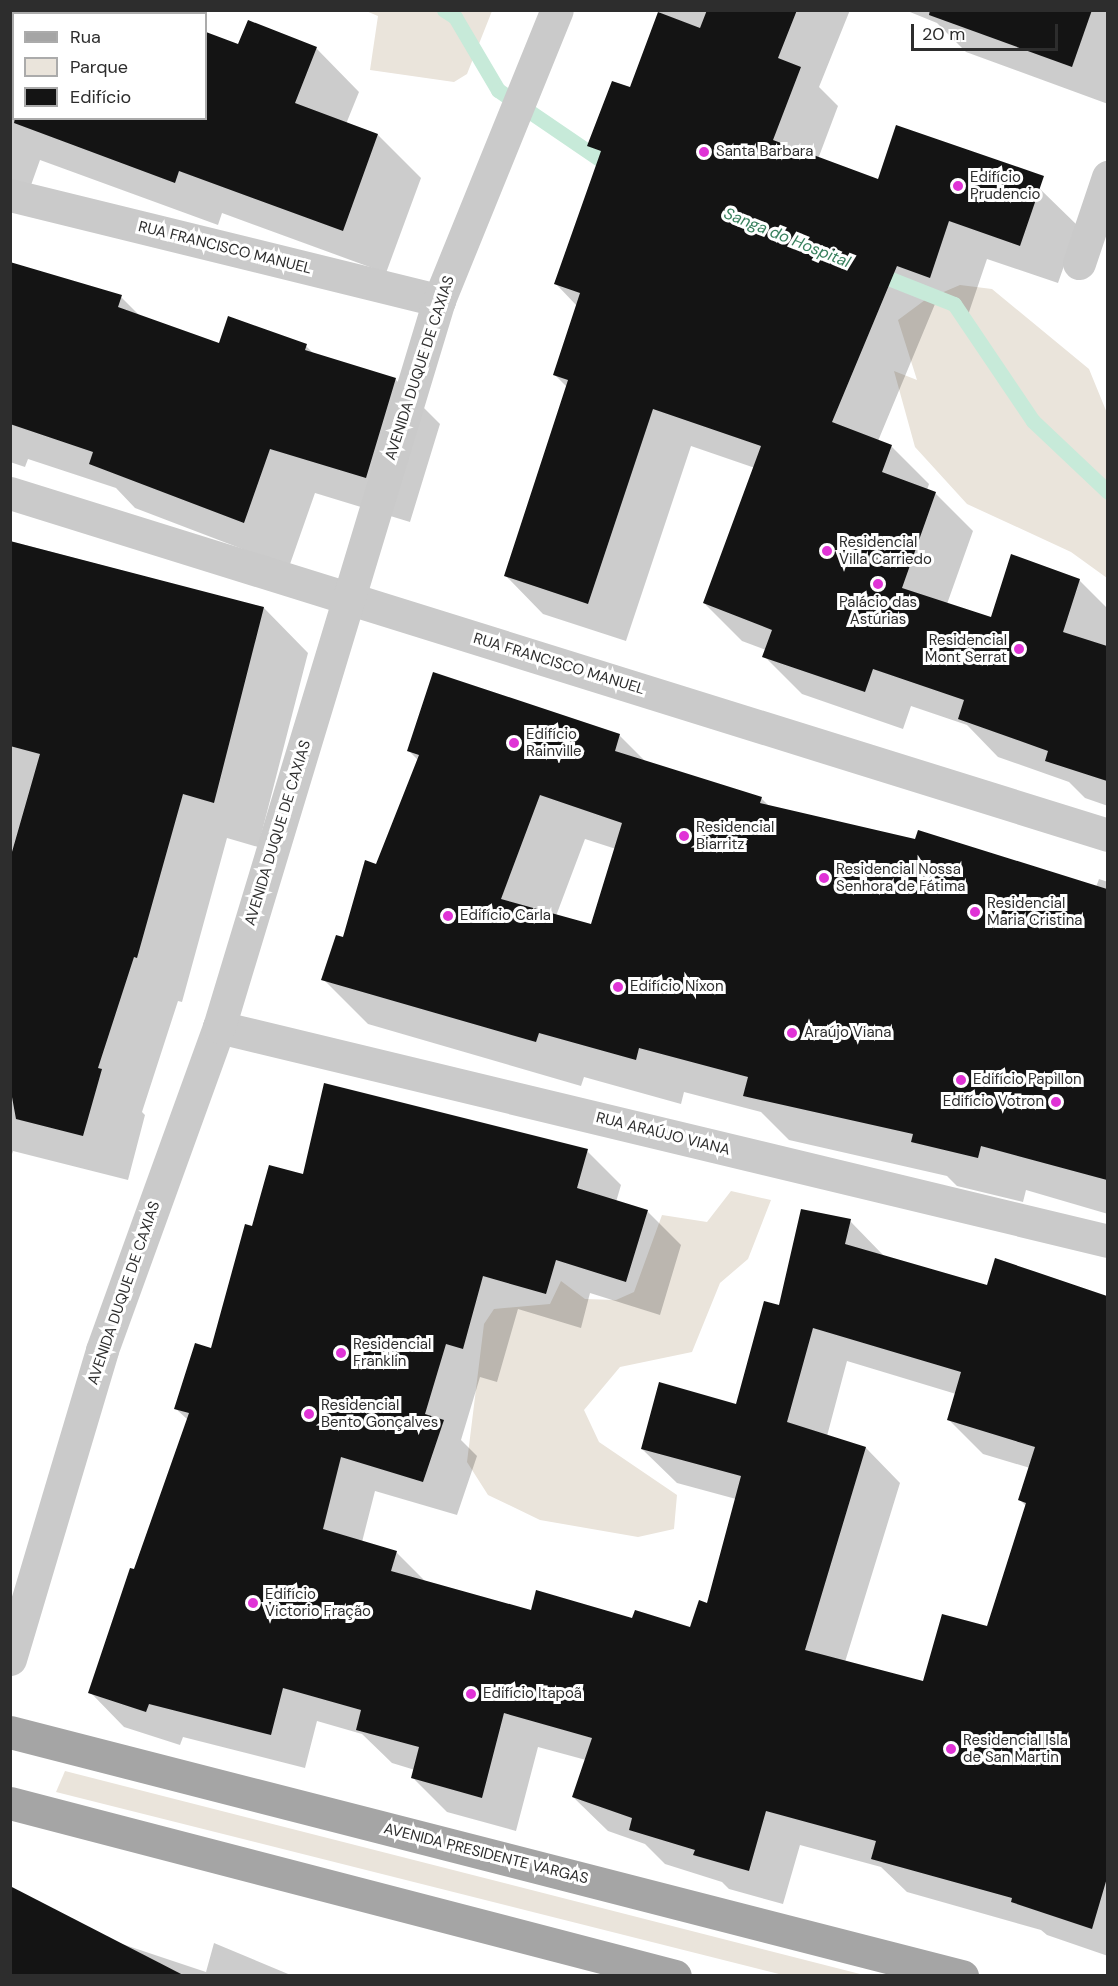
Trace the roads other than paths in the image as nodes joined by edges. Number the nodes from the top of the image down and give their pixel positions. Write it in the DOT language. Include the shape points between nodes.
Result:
graph roads {
  1 [pos="557,10"];
  2 [pos="1107,177"];
  3 [pos="10,195"];
  4 [pos="1078,263"];
  5 [pos="439,300"];
  6 [pos="10,493"];
  7 [pos="349,599"];
  8 [pos="1107,835"];
  9 [pos="219,1027"];
  10 [pos="1107,1241"];
  11 [pos="10,1659"];
  12 [pos="10,1732"];
  13 [pos="10,1803"];
  14 [pos="675,1976"];
  15 [pos="962,1976"];
  1 -- 5 [label="street, AVENIDA DUQUE DE CAXIAS"];
  2 -- 4 [label="street"];
  3 -- 5 [label="street, RUA FRANCISCO MANUEL"];
  5 -- 7 [label="street, AVENIDA DUQUE DE CAXIAS"];
  6 -- 7 [label="street, RUA FRANCISCO MANUEL"];
  7 -- 8 [label="street, RUA FRANCISCO MANUEL"];
  7 -- 9 [label="street, AVENIDA DUQUE DE CAXIAS"];
  9 -- 10 [label="street, RUA ARAÚJO VIANA"];
  9 -- 11 [label="street, AVENIDA DUQUE DE CAXIAS" via="102,1350"];
  12 -- 15 [label="main road, AVENIDA PRESIDENTE VARGAS"];
  13 -- 14 [label="main road"];
}
